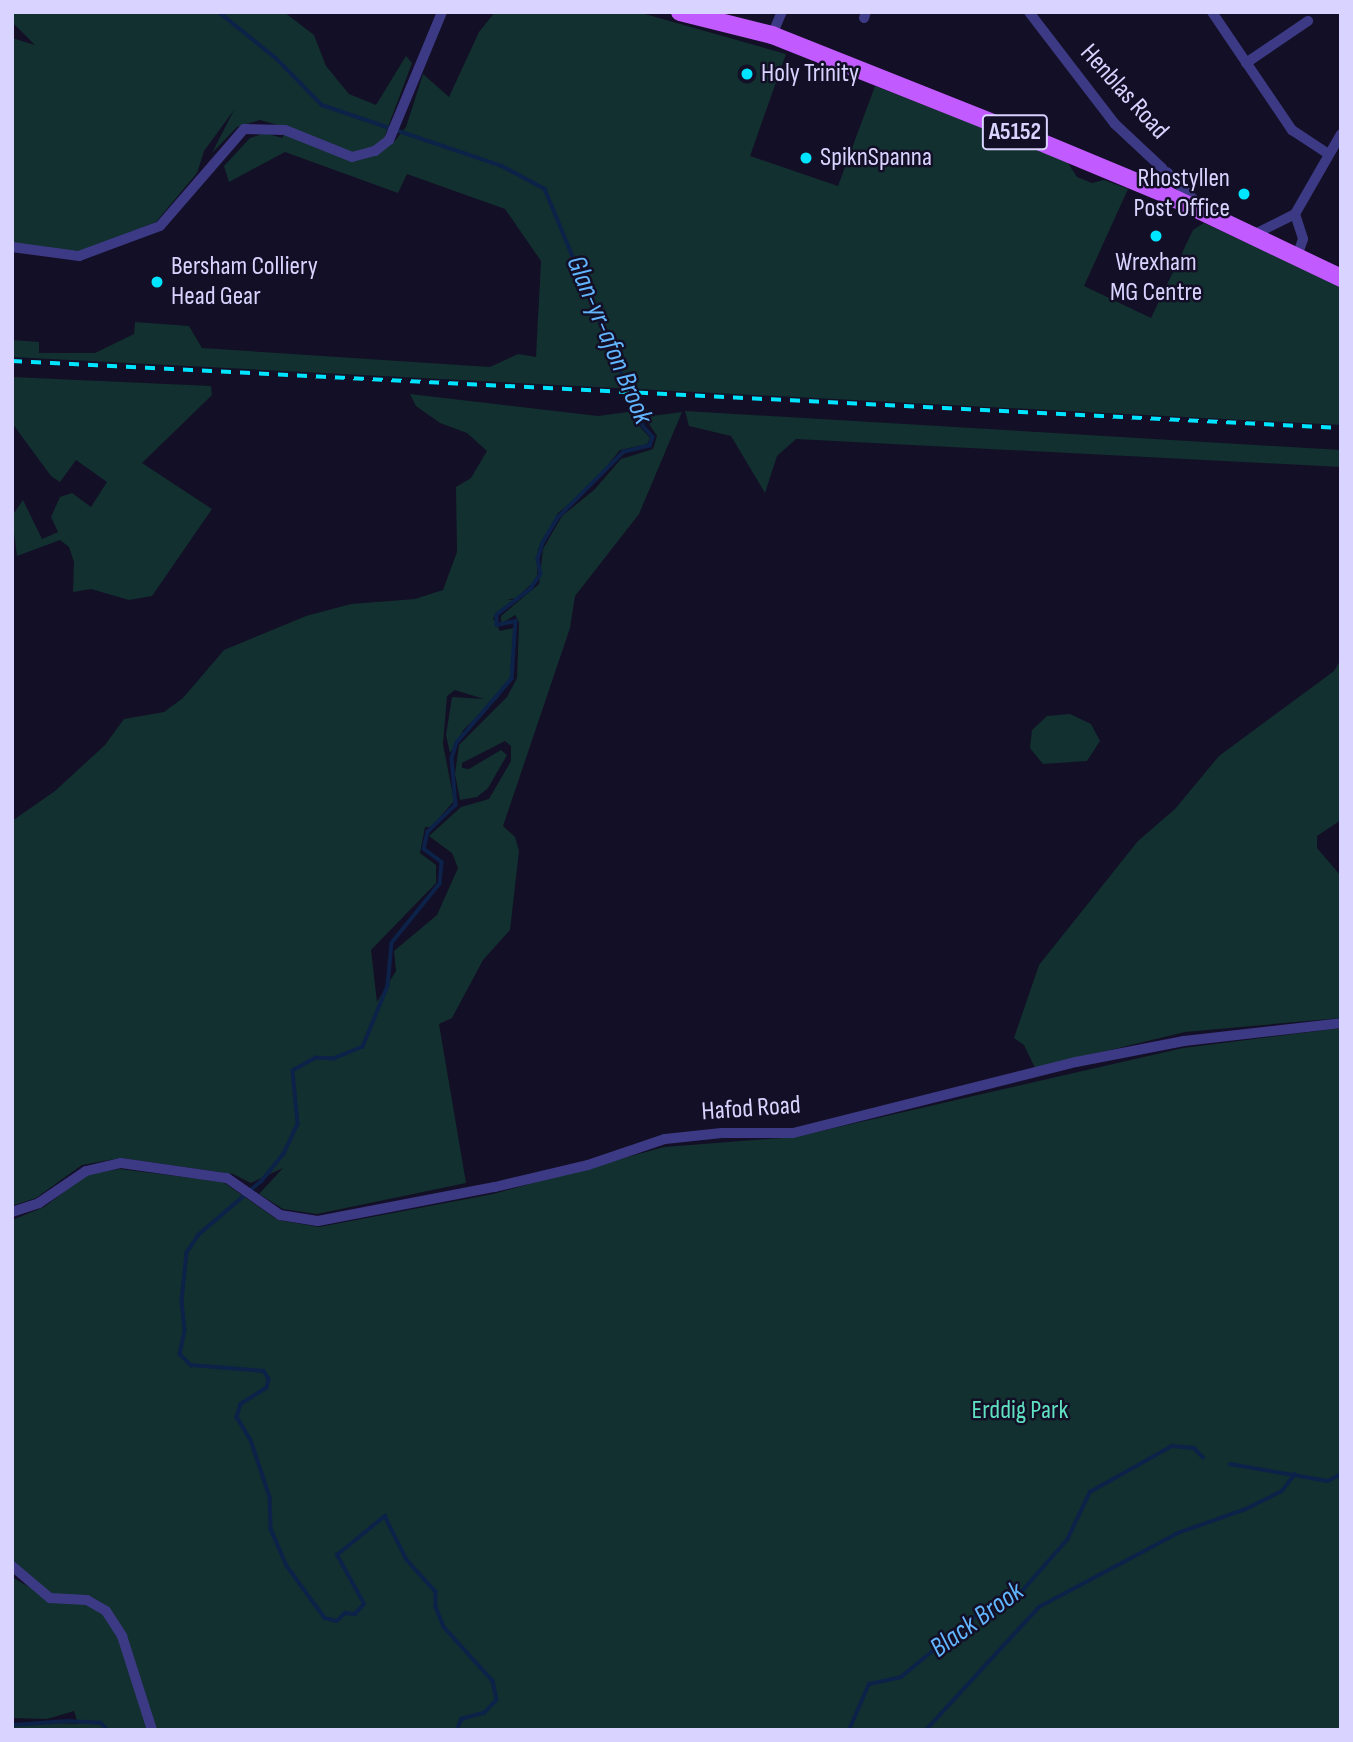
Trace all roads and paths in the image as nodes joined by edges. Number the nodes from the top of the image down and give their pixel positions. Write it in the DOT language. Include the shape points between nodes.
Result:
graph roads {
  1 [pos="442,12"];
  2 [pos="680,12"];
  3 [pos="782,12"];
  4 [pos="1029,12"];
  5 [pos="1212,12"];
  6 [pos="1308,21"];
  7 [pos="772,35"];
  8 [pos="1247,63"];
  9 [pos="1341,134"];
  10 [pos="1327,153"];
  11 [pos="1162,168"];
  12 [pos="1165,194"];
  13 [pos="1295,214"];
  14 [pos="1209,218"];
  15 [pos="1253,235"];
  16 [pos="12,247"];
  17 [pos="1297,256"];
  18 [pos="1341,278"];
  19 [pos="1341,1023"];
  20 [pos="12,1212"];
  21 [pos="12,1566"];
  22 [pos="152,1730"];
  1 -- 16 [label="street" via="390,137 375,151 352,157 285,130 244,130 160,226 79,256"];
  2 -- 7 [label="main road, A5152"];
  3 -- 7 [label="street"];
  4 -- 11 [label="street, Henblas Road" via="1115,124"];
  5 -- 8 [label="street"];
  6 -- 8 [label="street"];
  7 -- 12 [label="main road, A5152"];
  8 -- 10 [label="street" via="1292,130"];
  9 -- 10 [label="street"];
  10 -- 13 [label="street"];
  11 -- 12 [label="street, Henblas Road" via="1170,181"];
  11 -- 14 [label="street, Henblas Road" via="1186,187"];
  12 -- 14 [label="main road, A5152"];
  13 -- 15 [label="street"];
  13 -- 17 [label="street" via="1303,239"];
  14 -- 15 [label="main road, A5152"];
  15 -- 17 [label="main road, A5152"];
  17 -- 18 [label="main road, A5152"];
  19 -- 20 [label="street, Hafod Road" via="1184,1041 1076,1062 793,1133 664,1139 588,1165 495,1187 317,1221 280,1215 227,1178 121,1163 86,1171 39,1203"];
  21 -- 22 [label="street" via="50,1598 87,1600 106,1611 122,1636"];
}
